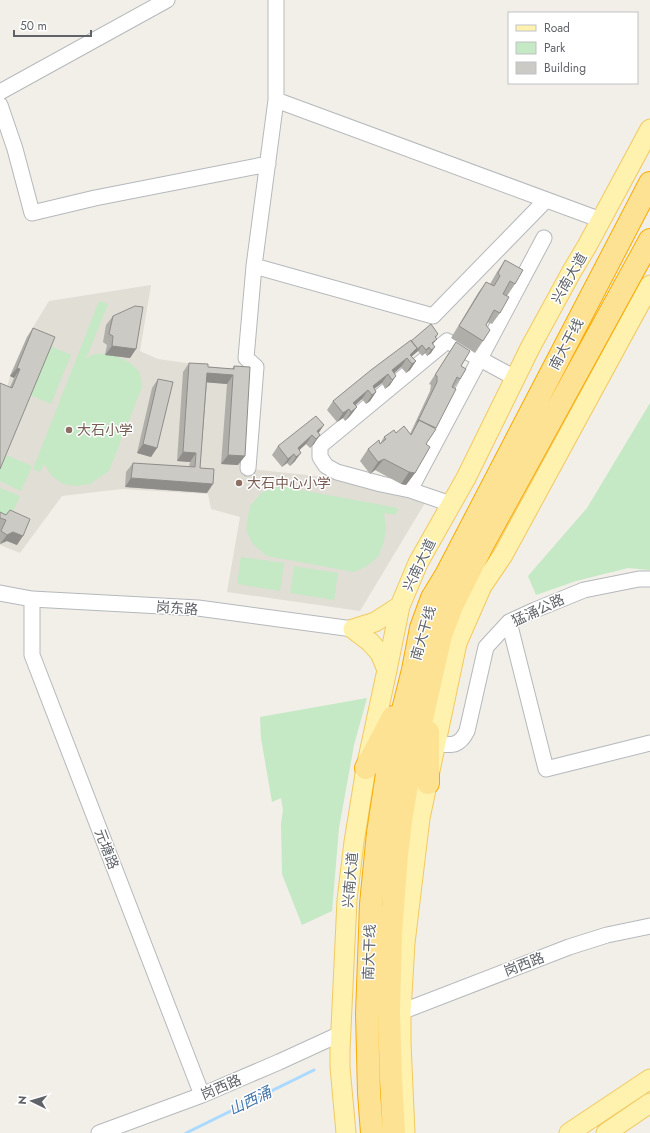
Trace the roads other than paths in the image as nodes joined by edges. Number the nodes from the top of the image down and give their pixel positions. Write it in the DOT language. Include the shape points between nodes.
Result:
graph roads {
  1 [pos="167,0"];
  2 [pos="276,0"];
  3 [pos="0,92"];
  4 [pos="276,100"];
  5 [pos="0,105"];
  6 [pos="650,129"];
  7 [pos="268,164"];
  8 [pos="650,183"];
  9 [pos="546,200"];
  10 [pos="601,220"];
  11 [pos="544,238"];
  12 [pos="650,240"];
  13 [pos="254,266"];
  14 [pos="650,286"];
  15 [pos="479,359"];
  16 [pos="515,378"];
  17 [pos="248,468"];
  18 [pos="410,490"];
  19 [pos="451,504"];
  20 [pos="650,579"];
  21 [pos="0,593"];
  22 [pos="32,599"];
  23 [pos="400,606"];
  24 [pos="509,622"];
  25 [pos="353,629"];
  26 [pos="387,670"];
  27 [pos="418,692"];
  28 [pos="650,743"];
  29 [pos="436,744"];
  30 [pos="366,768"];
  31 [pos="428,783"];
  32 [pos="650,926"];
  33 [pos="379,974"];
  34 [pos="401,1027"];
  35 [pos="340,1051"];
  36 [pos="650,1079"];
  37 [pos="202,1095"];
  38 [pos="650,1103"];
  39 [pos="348,1129"];
  40 [pos="99,1133"];
  41 [pos="372,1133"];
  42 [pos="394,1133"];
  43 [pos="405,1133"];
  44 [pos="569,1133"];
  45 [pos="606,1133"];
  1 -- 3 [label="street"];
  2 -- 4 [label="street"];
  4 -- 7 [label="street"];
  4 -- 9 [label="street"];
  5 -- 7 [label="street" via="32,213"];
  6 -- 10 [label="main road, 兴南大道"];
  7 -- 13 [label="street"];
  8 -- 27 [label="highway, 南大干线" via="432,598 421,628"];
  9 -- 10 [label="street"];
  9 -- 13 [label="street" via="433,316"];
  10 -- 16 [label="main road, 兴南大道"];
  11 -- 15 [label="street"];
  12 -- 27 [label="highway, 南大干线" via="482,546 452,606"];
  13 -- 17 [label="street" via="246,358 256,367"];
  14 -- 29 [label="main road" via="502,555 482,586 457,643"];
  15 -- 16 [label="street"];
  15 -- 18 [label="street"];
  15 -- 18 [label="street" via="447,341 320,446 320,457 326,466 337,472"];
  16 -- 19 [label="main road, 兴南大道" via="476,460"];
  18 -- 19 [label="street"];
  19 -- 23 [label="main road, 兴南大道" via="418,563"];
  20 -- 24 [label="street, 猛涌公路" via="584,590"];
  21 -- 22 [label="street, 岗东路"];
  22 -- 25 [label="street, 岗东路" via="198,608"];
  22 -- 37 [label="street, 元塘路" via="32,655"];
  23 -- 25 [label="main road" via="375,622"];
  23 -- 26 [label="main road, 兴南大道"];
  24 -- 28 [label="street" via="546,769"];
  24 -- 29 [label="street, 猛涌公路" via="486,647 463,739 453,745"];
  25 -- 26 [label="main road" via="380,653"];
  26 -- 30 [label="main road, 兴南大道"];
  27 -- 30 [label="highway"];
  27 -- 31 [label="highway"];
  27 -- 33 [label="highway, 南大干线" via="393,893"];
  29 -- 31 [label="main road"];
  30 -- 35 [label="main road, 兴南大道" via="348,892"];
  31 -- 34 [label="main road" via="420,818 406,935"];
  32 -- 34 [label="street, 岗西路" via="607,935 569,947"];
  33 -- 41 [label="highway, 南大干线" via="368,1046"];
  33 -- 42 [label="highway, 南大干线" via="389,1012"];
  34 -- 43 [label="main road"];
  35 -- 37 [label="street, 岗西路" via="278,1062"];
  35 -- 39 [label="main road, 兴南大道"];
  36 -- 44 [label="main road"];
  37 -- 40 [label="street, 岗西路"];
  38 -- 45 [label="main road"];
}
